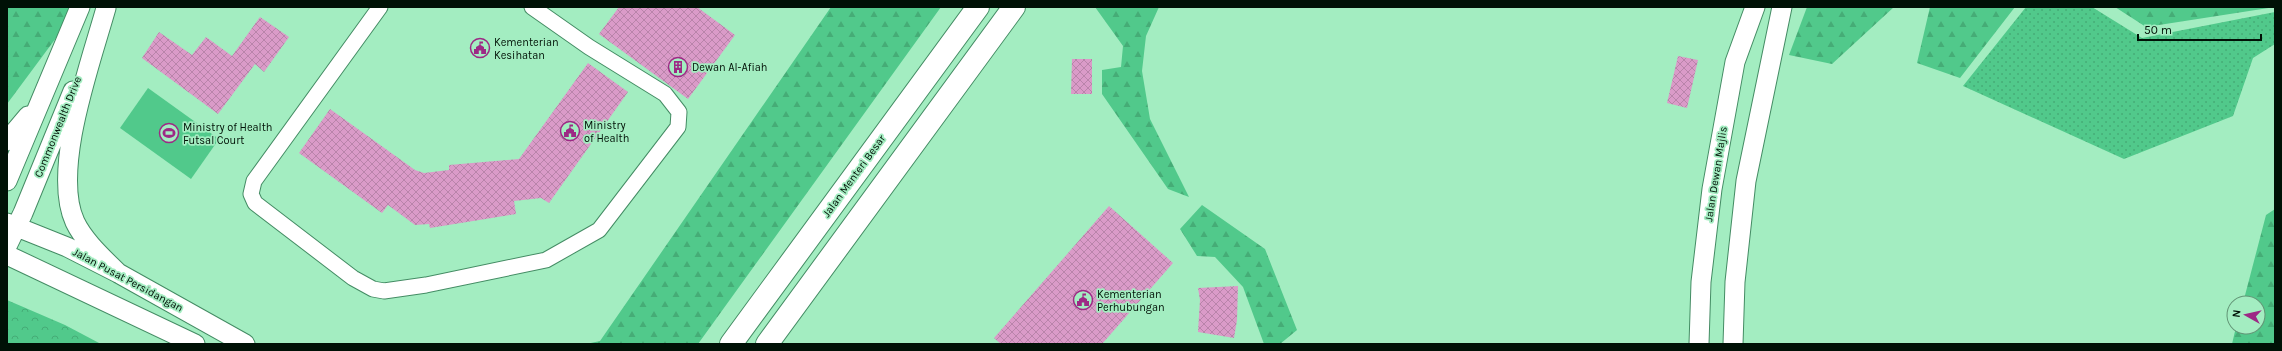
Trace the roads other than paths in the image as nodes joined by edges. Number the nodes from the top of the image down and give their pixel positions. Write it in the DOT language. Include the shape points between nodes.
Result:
graph roads {
  1 [pos="80,7"];
  2 [pos="380,7"];
  3 [pos="532,7"];
  4 [pos="978,7"];
  5 [pos="1014,7"];
  6 [pos="1755,7"];
  7 [pos="1782,7"];
  8 [pos="106,8"];
  9 [pos="40,103"];
  10 [pos="7,141"];
  11 [pos="7,181"];
  12 [pos="12,225"];
  13 [pos="7,246"];
  14 [pos="7,255"];
  15 [pos="118,273"];
  16 [pos="194,344"];
  17 [pos="245,344"];
  18 [pos="731,344"];
  19 [pos="767,344"];
  20 [pos="1699,344"];
  21 [pos="1733,344"];
  1 -- 9 [label="street"];
  2 -- 3 [label="street" via="254,181 251,194 255,203 353,278 373,289 384,291 426,285 546,260 586,239 599,230 678,127 679,112 665,94 589,47"];
  4 -- 18 [label="main road, Jalan Menteri Besar"];
  5 -- 19 [label="main road"];
  6 -- 20 [label="street, Jalan Dewan Majlis" via="1736,62 1712,189 1701,282"];
  7 -- 21 [label="street" via="1746,181 1735,282"];
  8 -- 12 [label="street, Commonwealth Drive"];
  8 -- 15 [label="street" via="76,115 69,148 67,187 74,222"];
  9 -- 10 [label="street"];
  9 -- 11 [label="street"];
  12 -- 13 [label="street, Commonwealth Drive"];
  12 -- 15 [label="street, Jalan Pusat Persidangan" via="67,247"];
  14 -- 16 [label="street"];
  15 -- 17 [label="street, Jalan Pusat Persidangan"];
}
